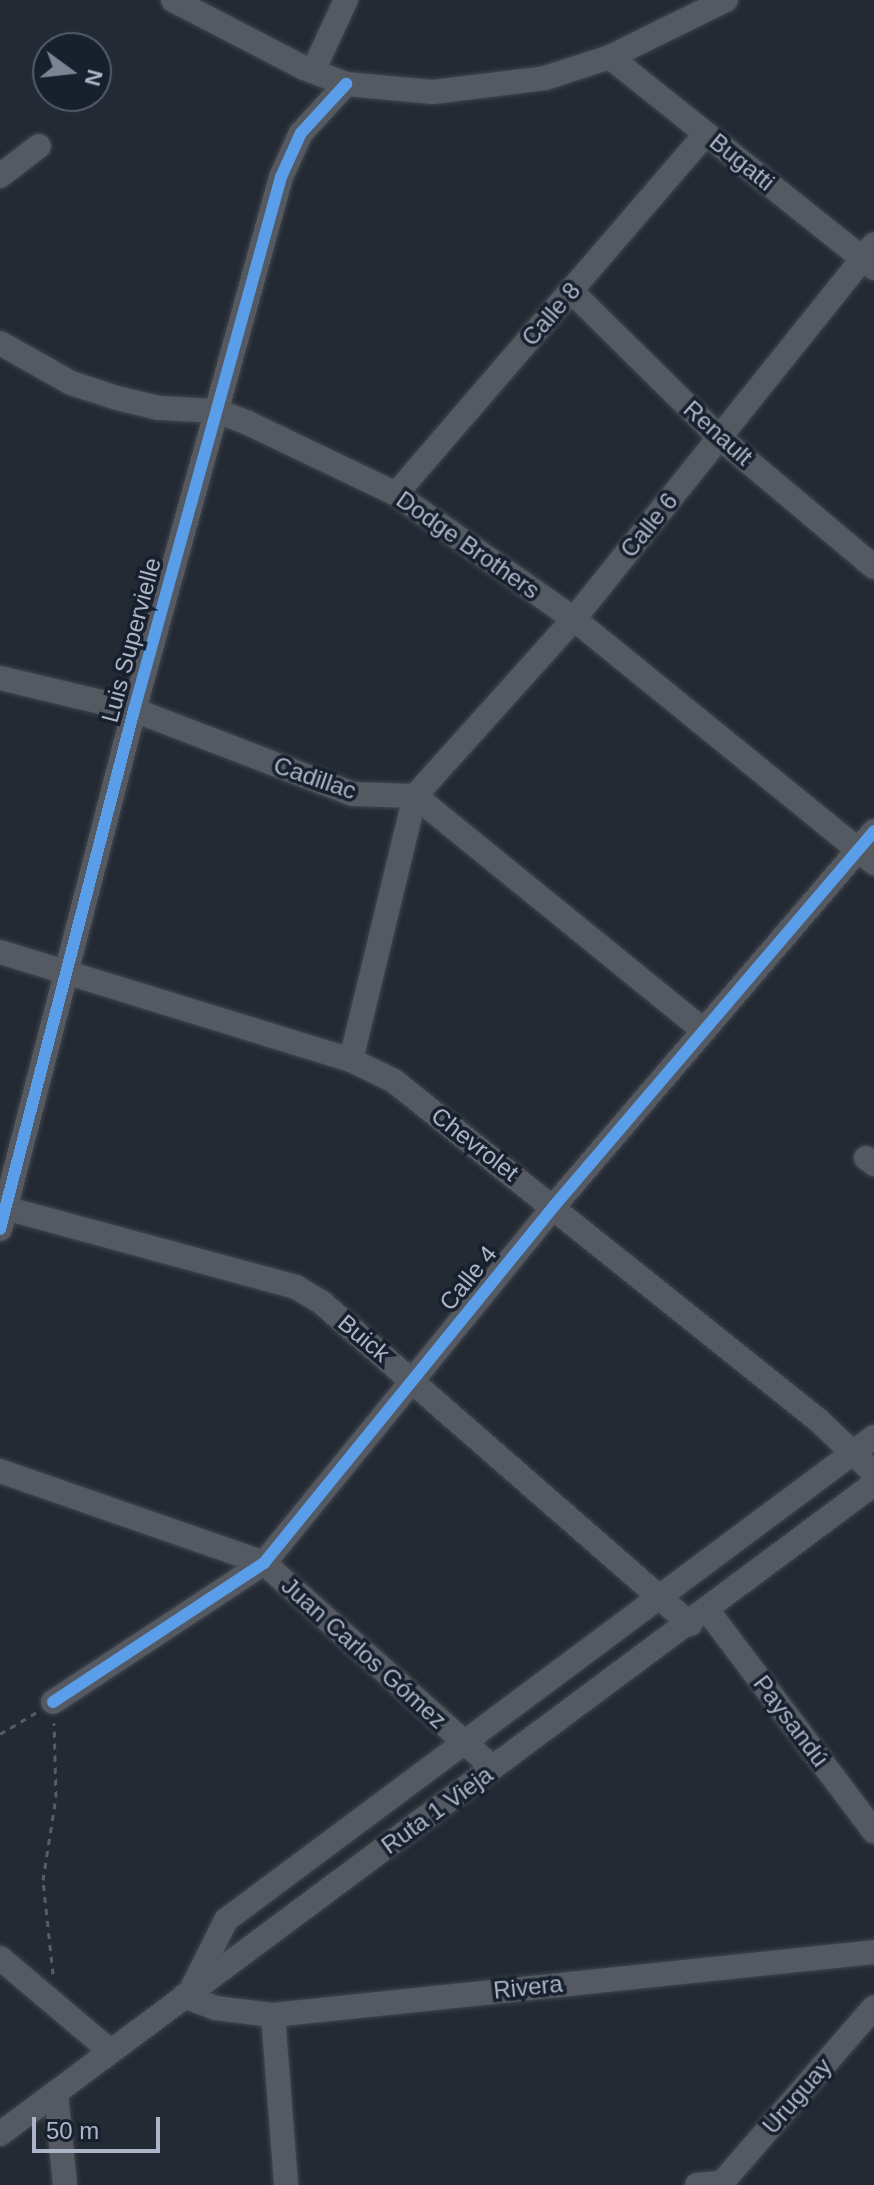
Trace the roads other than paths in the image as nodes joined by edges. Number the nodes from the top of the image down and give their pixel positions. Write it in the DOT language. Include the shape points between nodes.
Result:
graph roads {
  1 [pos="173,0"];
  2 [pos="346,0"];
  3 [pos="726,0"];
  4 [pos="610,57"];
  5 [pos="313,71"];
  6 [pos="346,84"];
  7 [pos="706,134"];
  8 [pos="39,146"];
  9 [pos="0,176"];
  10 [pos="870,257"];
  11 [pos="571,291"];
  12 [pos="0,343"];
  13 [pos="217,411"];
  14 [pos="719,437"];
  15 [pos="396,494"];
  16 [pos="874,567"];
  17 [pos="574,619"];
  18 [pos="0,678"];
  19 [pos="134,710"];
  20 [pos="415,796"];
  21 [pos="874,831"];
  22 [pos="867,857"];
  23 [pos="0,952"];
  24 [pos="66,975"];
  25 [pos="704,1031"];
  26 [pos="351,1060"];
  27 [pos="554,1206"];
  28 [pos="3,1218"];
  29 [pos="413,1380"];
  30 [pos="874,1437"];
  31 [pos="853,1453"];
  32 [pos="0,1471"];
  33 [pos="874,1473"];
  34 [pos="874,1484"];
  35 [pos="264,1563"];
  36 [pos="662,1595"];
  37 [pos="699,1617"];
  38 [pos="53,1702"];
  39 [pos="464,1742"];
  40 [pos="493,1768"];
  41 [pos="874,1831"];
  42 [pos="874,1952"];
  43 [pos="0,1958"];
  44 [pos="187,1994"];
  45 [pos="874,2007"];
  46 [pos="273,2015"];
  47 [pos="110,2051"];
  48 [pos="56,2093"];
  49 [pos="0,2134"];
  50 [pos="721,2184"];
  51 [pos="65,2185"];
  52 [pos="286,2185"];
  53 [pos="697,2185"];
  1 -- 5 [label="street"];
  2 -- 5 [label="street"];
  3 -- 4 [label="street"];
  4 -- 6 [label="street" via="545,78 433,92"];
  4 -- 7 [label="street, Bugatti"];
  5 -- 6 [label="street"];
  6 -- 13 [label="street, Luis Supervielle" via="301,133 281,177"];
  7 -- 10 [label="street, Bugatti"];
  7 -- 11 [label="street, Calle 8"];
  8 -- 9 [label="street"];
  10 -- 14 [label="street, Calle 6"];
  11 -- 14 [label="street, Renault"];
  11 -- 15 [label="street, Calle 8"];
  12 -- 13 [label="street, Dodge Brothers" via="60,377 117,398 159,408"];
  13 -- 15 [label="street, Dodge Brothers"];
  13 -- 19 [label="street, Luis Supervielle"];
  14 -- 16 [label="street, Renault"];
  14 -- 17 [label="street, Calle 6"];
  15 -- 17 [label="street, Dodge Brothers"];
  17 -- 20 [label="street, Calle 6"];
  17 -- 22 [label="street, Dodge Brothers"];
  18 -- 19 [label="street, Cadillac"];
  19 -- 20 [label="street, Cadillac" via="353,794"];
  19 -- 24 [label="street, Luis Supervielle"];
  20 -- 25 [label="street"];
  20 -- 26 [label="street"];
  21 -- 22 [label="street, Calle 4"];
  22 -- 25 [label="street, Calle 4"];
  23 -- 24 [label="street, Chevrolet"];
  24 -- 26 [label="street, Chevrolet"];
  24 -- 28 [label="street, Luis Supervielle"];
  25 -- 27 [label="street, Calle 4"];
  26 -- 27 [label="street, Chevrolet" via="394,1081"];
  27 -- 29 [label="street, Calle 4"];
  27 -- 31 [label="street, Chevrolet"];
  28 -- 29 [label="street, Buick" via="296,1287"];
  29 -- 35 [label="street, Calle 4"];
  29 -- 36 [label="street, Buick"];
  30 -- 31 [label="street"];
  31 -- 33 [label="street, Chevrolet"];
  31 -- 36 [label="street"];
  32 -- 35 [label="street, Juan Carlos Gómez"];
  34 -- 37 [label="street, Ruta 1 Vieja"];
  35 -- 38 [label="street, Calle 4"];
  35 -- 39 [label="street, Juan Carlos Gómez"];
  36 -- 37 [label="street, Buick"];
  36 -- 39 [label="street"];
  37 -- 40 [label="street, Ruta 1 Vieja"];
  37 -- 41 [label="street, Paysandú"];
  39 -- 40 [label="street, Juan Carlos Gómez"];
  39 -- 44 [label="street" via="226,1920"];
  40 -- 44 [label="street, Ruta 1 Vieja"];
  42 -- 46 [label="street, Rivera"];
  43 -- 47 [label="street"];
  44 -- 46 [label="street, Rivera" via="215,2008"];
  44 -- 47 [label="street, Ruta 1 Vieja"];
  45 -- 50 [label="street, Uruguay"];
  46 -- 52 [label="street"];
  47 -- 48 [label="street, Ruta 1 Vieja"];
  48 -- 49 [label="street, Ruta 1 Vieja"];
  48 -- 51 [label="street"];
  50 -- 53 [label="street"];
}
